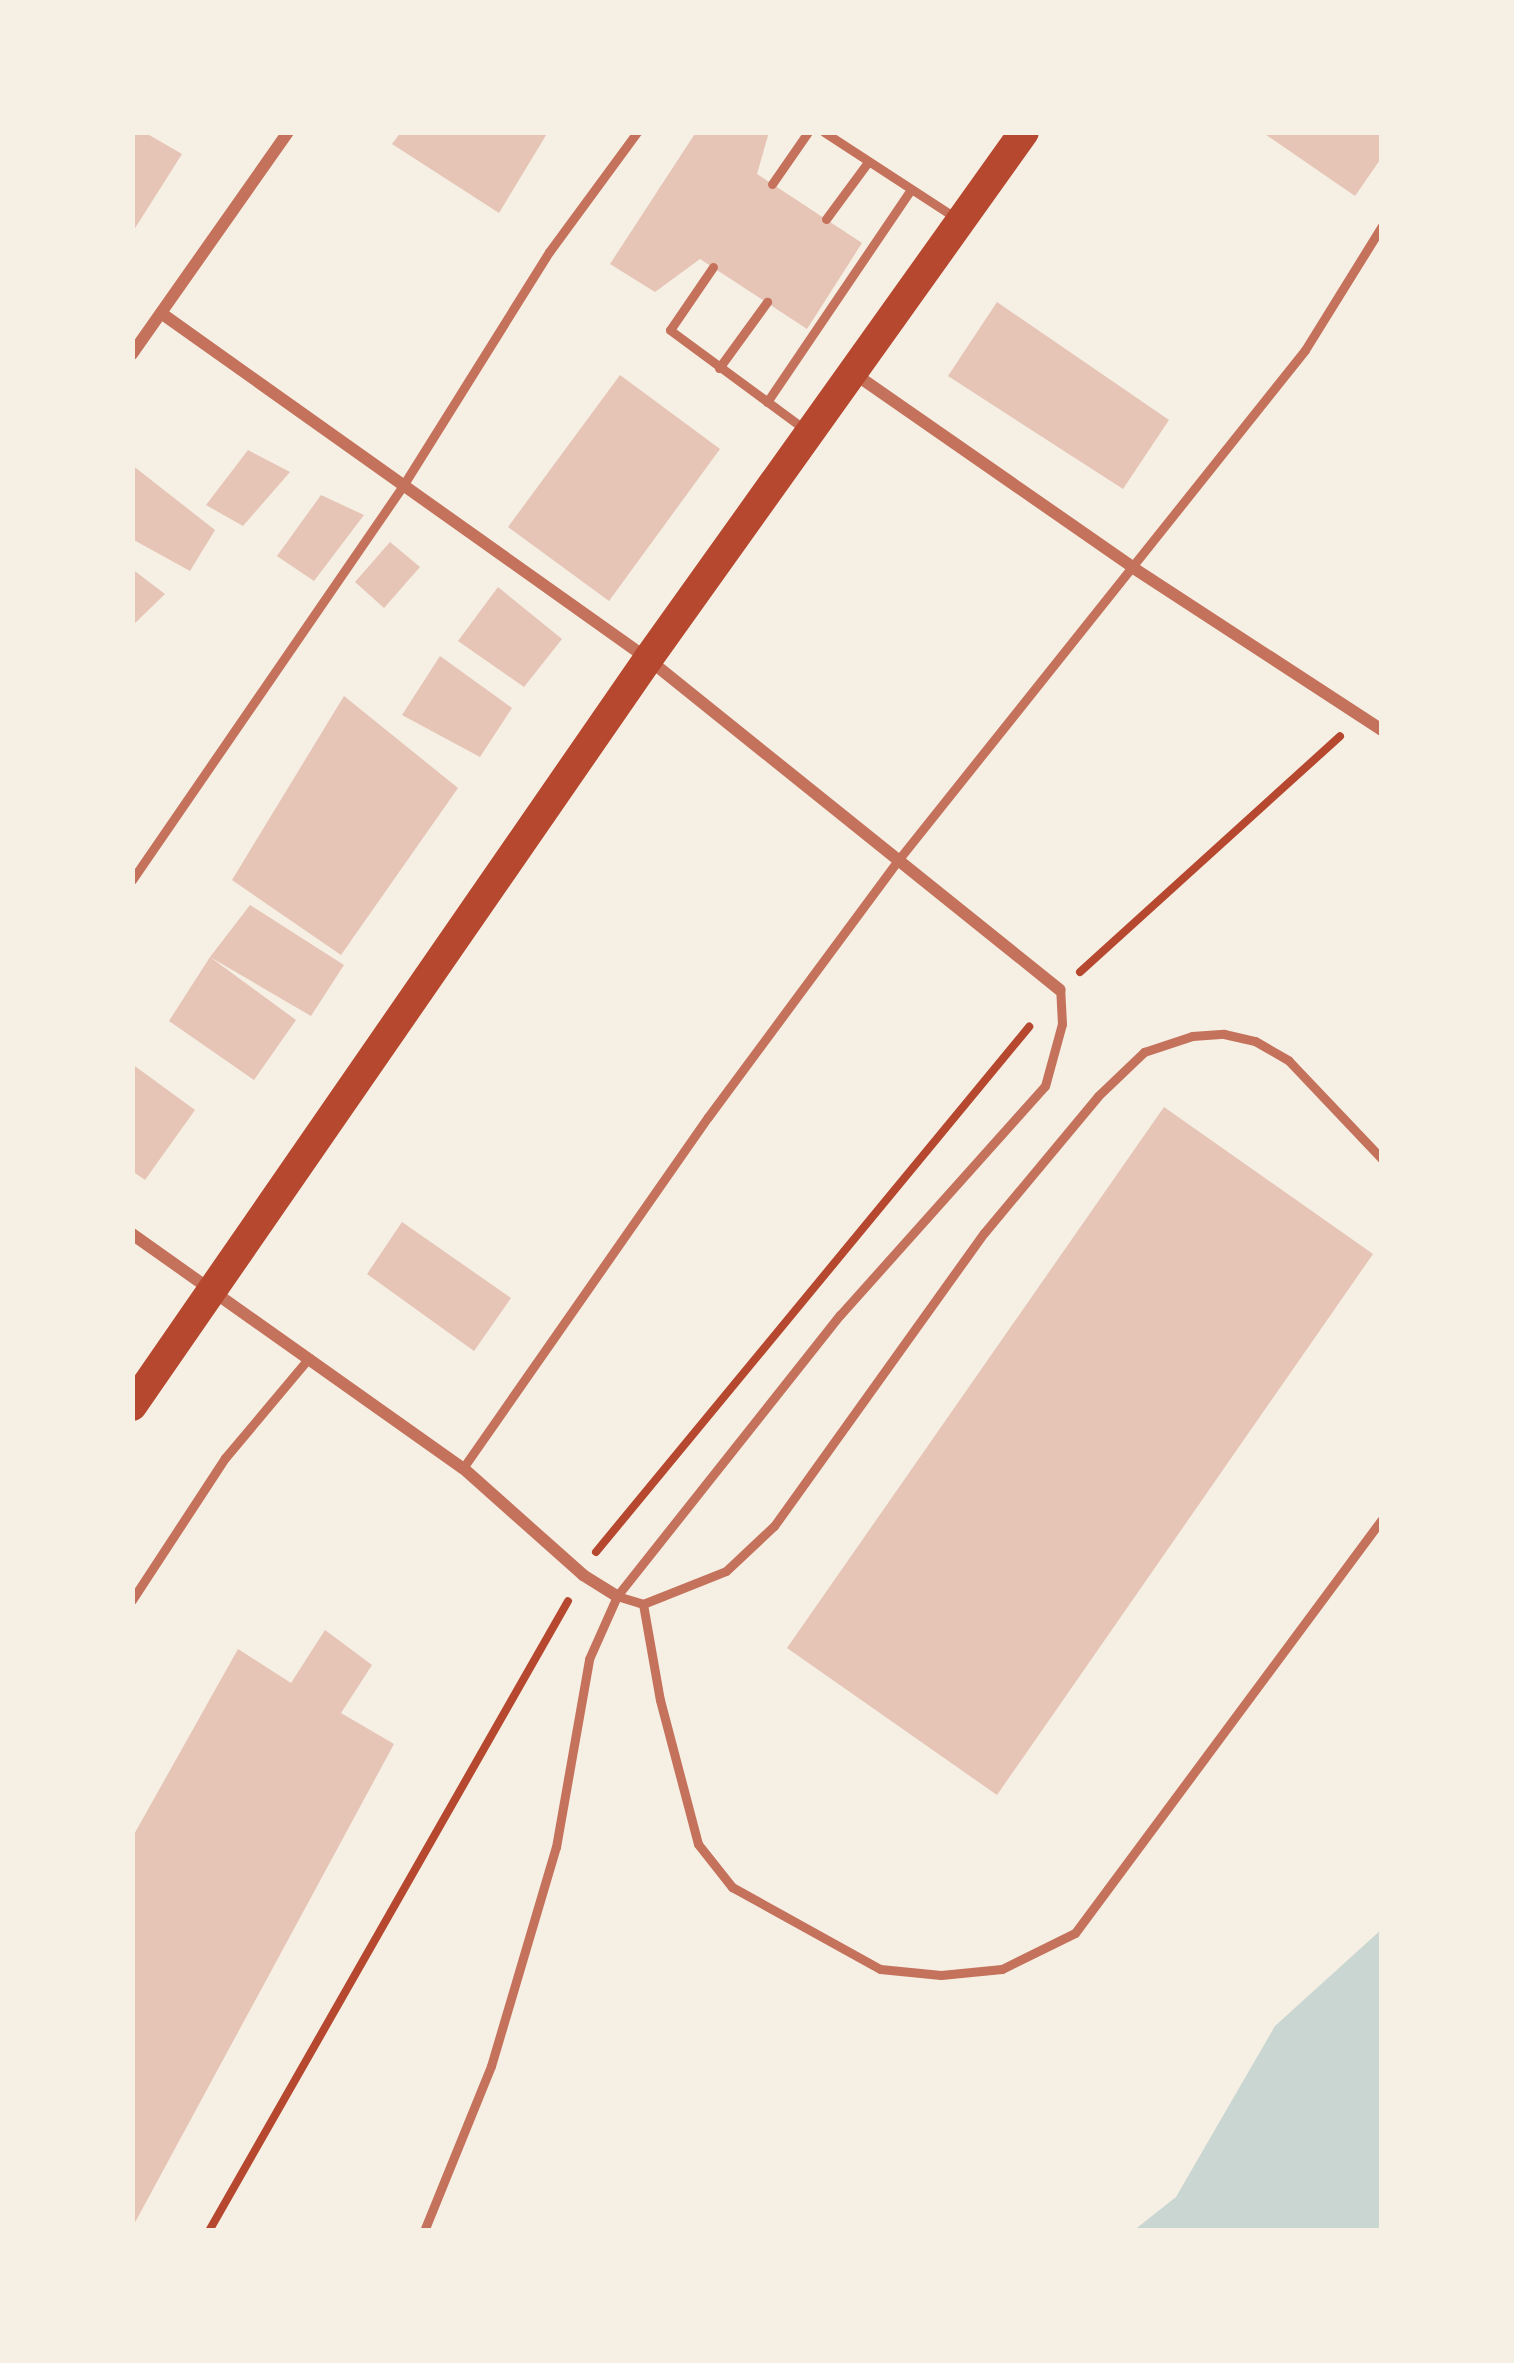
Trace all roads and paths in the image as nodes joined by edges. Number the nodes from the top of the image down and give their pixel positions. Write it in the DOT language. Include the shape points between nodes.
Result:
graph roads {
  1 [pos="288,132"];
  2 [pos="637,132"];
  3 [pos="808,132"];
  4 [pos="824,132"];
  5 [pos="1024,132"];
  6 [pos="868,162"];
  7 [pos="772,184"];
  8 [pos="911,189"];
  9 [pos="826,219"];
  10 [pos="960,221"];
  11 [pos="1382,226"];
  12 [pos="713,267"];
  13 [pos="767,302"];
  14 [pos="161,313"];
  15 [pos="132,354"];
  16 [pos="719,368"];
  17 [pos="851,371"];
  18 [pos="767,402"];
  19 [pos="808,432"];
  20 [pos="404,484"];
  21 [pos="1135,569"];
  22 [pos="647,659"];
  23 [pos="1382,730"];
  24 [pos="899,859"];
  25 [pos="132,880"];
  26 [pos="1060,990"];
  27 [pos="1382,1159"];
  28 [pos="132,1234"];
  29 [pos="214,1292"];
  30 [pos="309,1358"];
  31 [pos="132,1406"];
  32 [pos="464,1468"];
  33 [pos="1382,1519"];
  34 [pos="617,1596"];
  35 [pos="132,1600"];
  36 [pos="644,1604"];
  37 [pos="424,2231"];
  1 -- 14 [label="street"];
  2 -- 20 [label="lane" via="549,252"];
  3 -- 7 [label="lane"];
  4 -- 6 [label="lane"];
  5 -- 10 [label="main road"];
  6 -- 8 [label="lane"];
  6 -- 9 [label="lane"];
  8 -- 10 [label="lane"];
  8 -- 18 [label="lane"];
  10 -- 17 [label="main road"];
  11 -- 21 [label="lane" via="1305,350"];
  12 -- 16 [label="lane" via="670,330"];
  13 -- 16 [label="lane"];
  14 -- 15 [label="street"];
  14 -- 20 [label="street"];
  16 -- 18 [label="lane"];
  17 -- 19 [label="main road"];
  17 -- 21 [label="street"];
  18 -- 19 [label="lane"];
  19 -- 22 [label="main road"];
  20 -- 22 [label="street"];
  20 -- 25 [label="lane"];
  21 -- 23 [label="street"];
  21 -- 24 [label="lane"];
  22 -- 24 [label="street"];
  22 -- 29 [label="main road"];
  24 -- 26 [label="street"];
  24 -- 32 [label="lane"];
  26 -- 34 [label="lane" via="1062,1024 1045,1086 840,1315"];
  27 -- 36 [label="lane" via="1289,1060 1255,1041 1192,1036 1144,1052 984,1233 774,1526 726,1571"];
  28 -- 29 [label="street"];
  29 -- 30 [label="street"];
  29 -- 31 [label="main road"];
  30 -- 32 [label="street"];
  30 -- 35 [label="lane" via="225,1458"];
  32 -- 34 [label="street"];
  33 -- 36 [label="lane" via="1075,1933 1002,1970 880,1970 732,1887 698,1844"];
  34 -- 36 [label="lane"];
  34 -- 37 [label="lane" via="589,1659 556,1847 491,2066"];
}
